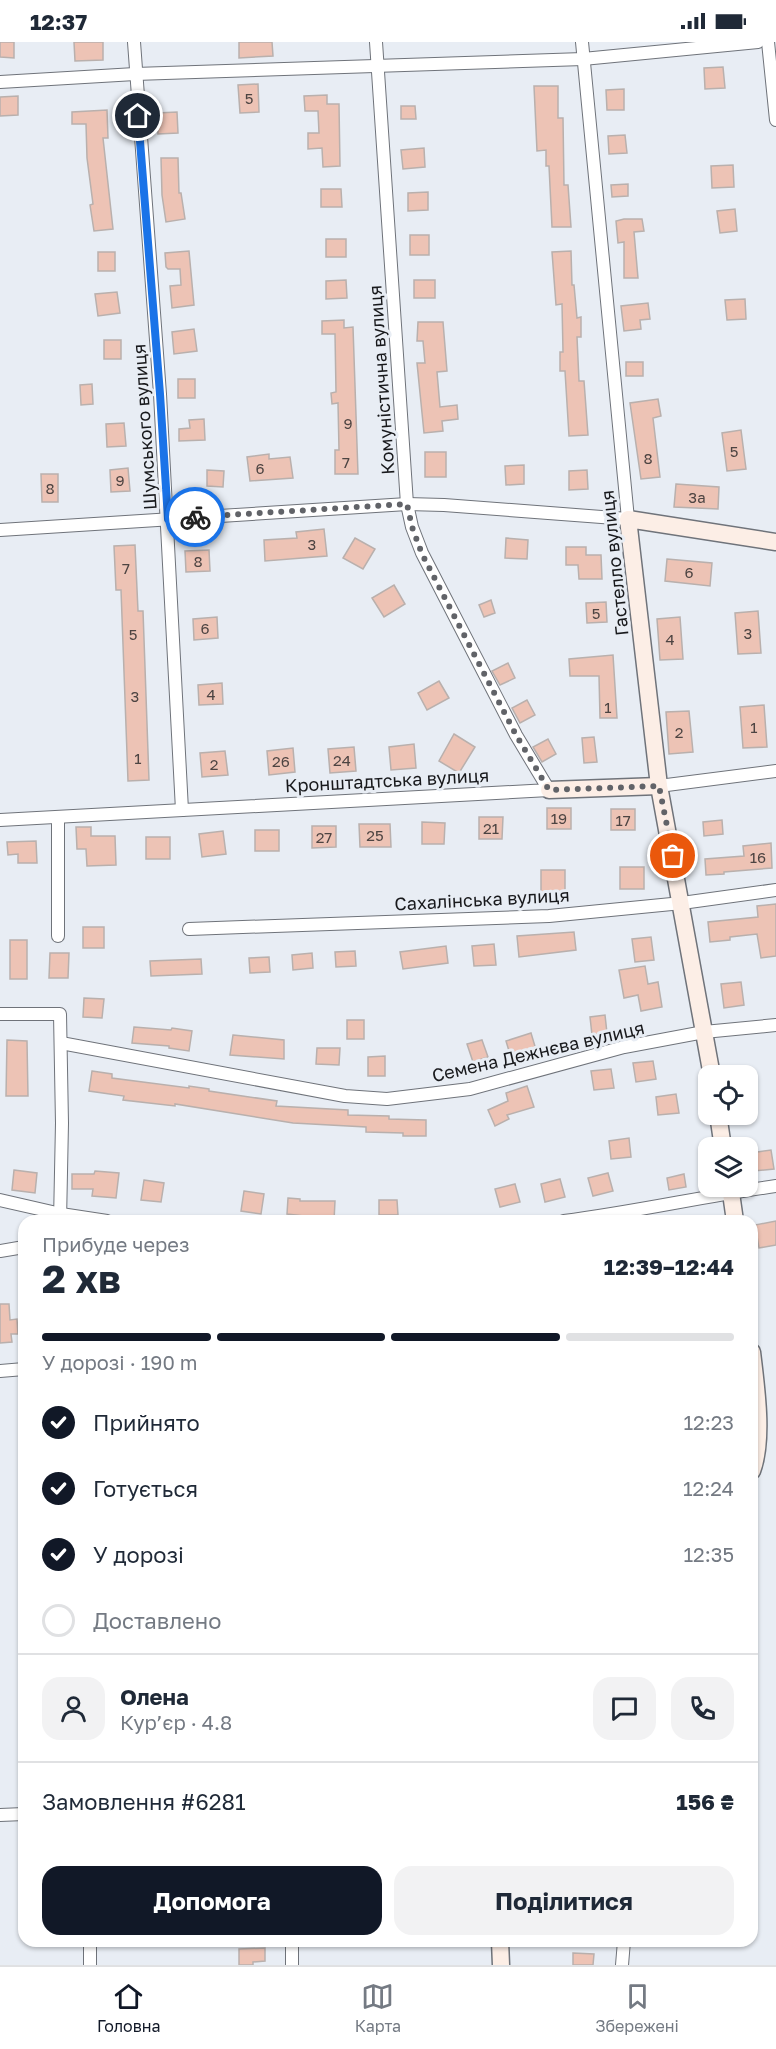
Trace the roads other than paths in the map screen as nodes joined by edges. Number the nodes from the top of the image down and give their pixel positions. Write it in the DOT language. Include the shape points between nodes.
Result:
graph roads {
  1 [pos="134,42"];
  2 [pos="376,42"];
  3 [pos="582,42"];
  4 [pos="758,42"];
  5 [pos="768,42"];
  6 [pos="583,59"];
  7 [pos="378,66"];
  8 [pos="135,74"];
  9 [pos="0,82"];
  10 [pos="776,120"];
  11 [pos="407,504"];
  12 [pos="168,519"];
  13 [pos="628,519"];
  14 [pos="0,530"];
  15 [pos="776,542"];
  16 [pos="776,771"];
  17 [pos="659,786"];
  18 [pos="549,790"];
  19 [pos="182,810"];
  20 [pos="58,817"];
  21 [pos="0,820"];
  22 [pos="776,890"];
  23 [pos="682,903"];
  24 [pos="189,929"];
  25 [pos="58,936"];
  26 [pos="0,1014"];
  27 [pos="776,1025"];
  28 [pos="704,1032"];
  29 [pos="61,1043"];
  30 [pos="710,1065"];
  31 [pos="776,1186"];
  32 [pos="758,1188"];
  33 [pos="698,1197"];
  34 [pos="731,1197"];
  35 [pos="0,1200"];
  36 [pos="53,1215"];
  37 [pos="60,1215"];
  38 [pos="612,1215"];
  39 [pos="734,1215"];
  40 [pos="18,1249"];
  41 [pos="0,1251"];
  42 [pos="18,1370"];
  43 [pos="0,1371"];
  44 [pos="18,1814"];
  45 [pos="0,1815"];
  46 [pos="90,1947"];
  47 [pos="292,1947"];
  48 [pos="500,1947"];
  49 [pos="624,1947"];
  50 [pos="90,1965"];
  51 [pos="292,1965"];
  52 [pos="501,1965"];
  53 [pos="622,1965"];
  1 -- 8 [label="street, Шумського вулиця"];
  2 -- 7 [label="street, Комуністична вулиця"];
  3 -- 6 [label="street, Гастелло вулиця"];
  4 -- 6 [label="street"];
  5 -- 10 [label="street"];
  6 -- 7 [label="street"];
  6 -- 13 [label="street, Гастелло вулиця"];
  7 -- 8 [label="street"];
  7 -- 11 [label="street, Комуністична вулиця"];
  8 -- 9 [label="street"];
  8 -- 12 [label="street, Шумського вулиця"];
  11 -- 12 [label="street"];
  11 -- 13 [label="street"];
  11 -- 18 [label="street, Комуністична вулиця" via="422,554"];
  12 -- 14 [label="street"];
  12 -- 19 [label="street, Шумського вулиця"];
  13 -- 15 [label="street"];
  13 -- 17 [label="street, Гастелло вулиця"];
  16 -- 17 [label="street, Кронштадтська вулиця"];
  17 -- 18 [label="street, Кронштадтська вулиця"];
  17 -- 23 [label="street, Гастелло вулиця"];
  18 -- 19 [label="street, Кронштадтська вулиця"];
  19 -- 20 [label="street, Кронштадтська вулиця"];
  20 -- 21 [label="street, Кронштадтська вулиця"];
  20 -- 25 [label="street"];
  22 -- 23 [label="street, Сахалінська вулиця"];
  23 -- 24 [label="street, Сахалінська вулиця" via="549,915"];
  23 -- 28 [label="street, Гастелло вулиця"];
  26 -- 29 [label="street" via="60,1014"];
  27 -- 28 [label="street, Семена Дежнєва вулиця"];
  28 -- 29 [label="street, Семена Дежнєва вулиця" via="624,1047 470,1089 387,1099 345,1096"];
  28 -- 30 [label="street, Гастелло вулиця"];
  29 -- 37 [label="street"];
  31 -- 32 [label="street"];
  33 -- 38 [label="street"];
  34 -- 39 [label="street"];
  35 -- 36 [label="street"];
  40 -- 41 [label="street"];
  42 -- 43 [label="street"];
  44 -- 45 [label="street"];
  46 -- 50 [label="street"];
  47 -- 51 [label="street"];
  48 -- 52 [label="street"];
  49 -- 53 [label="street"];
}
